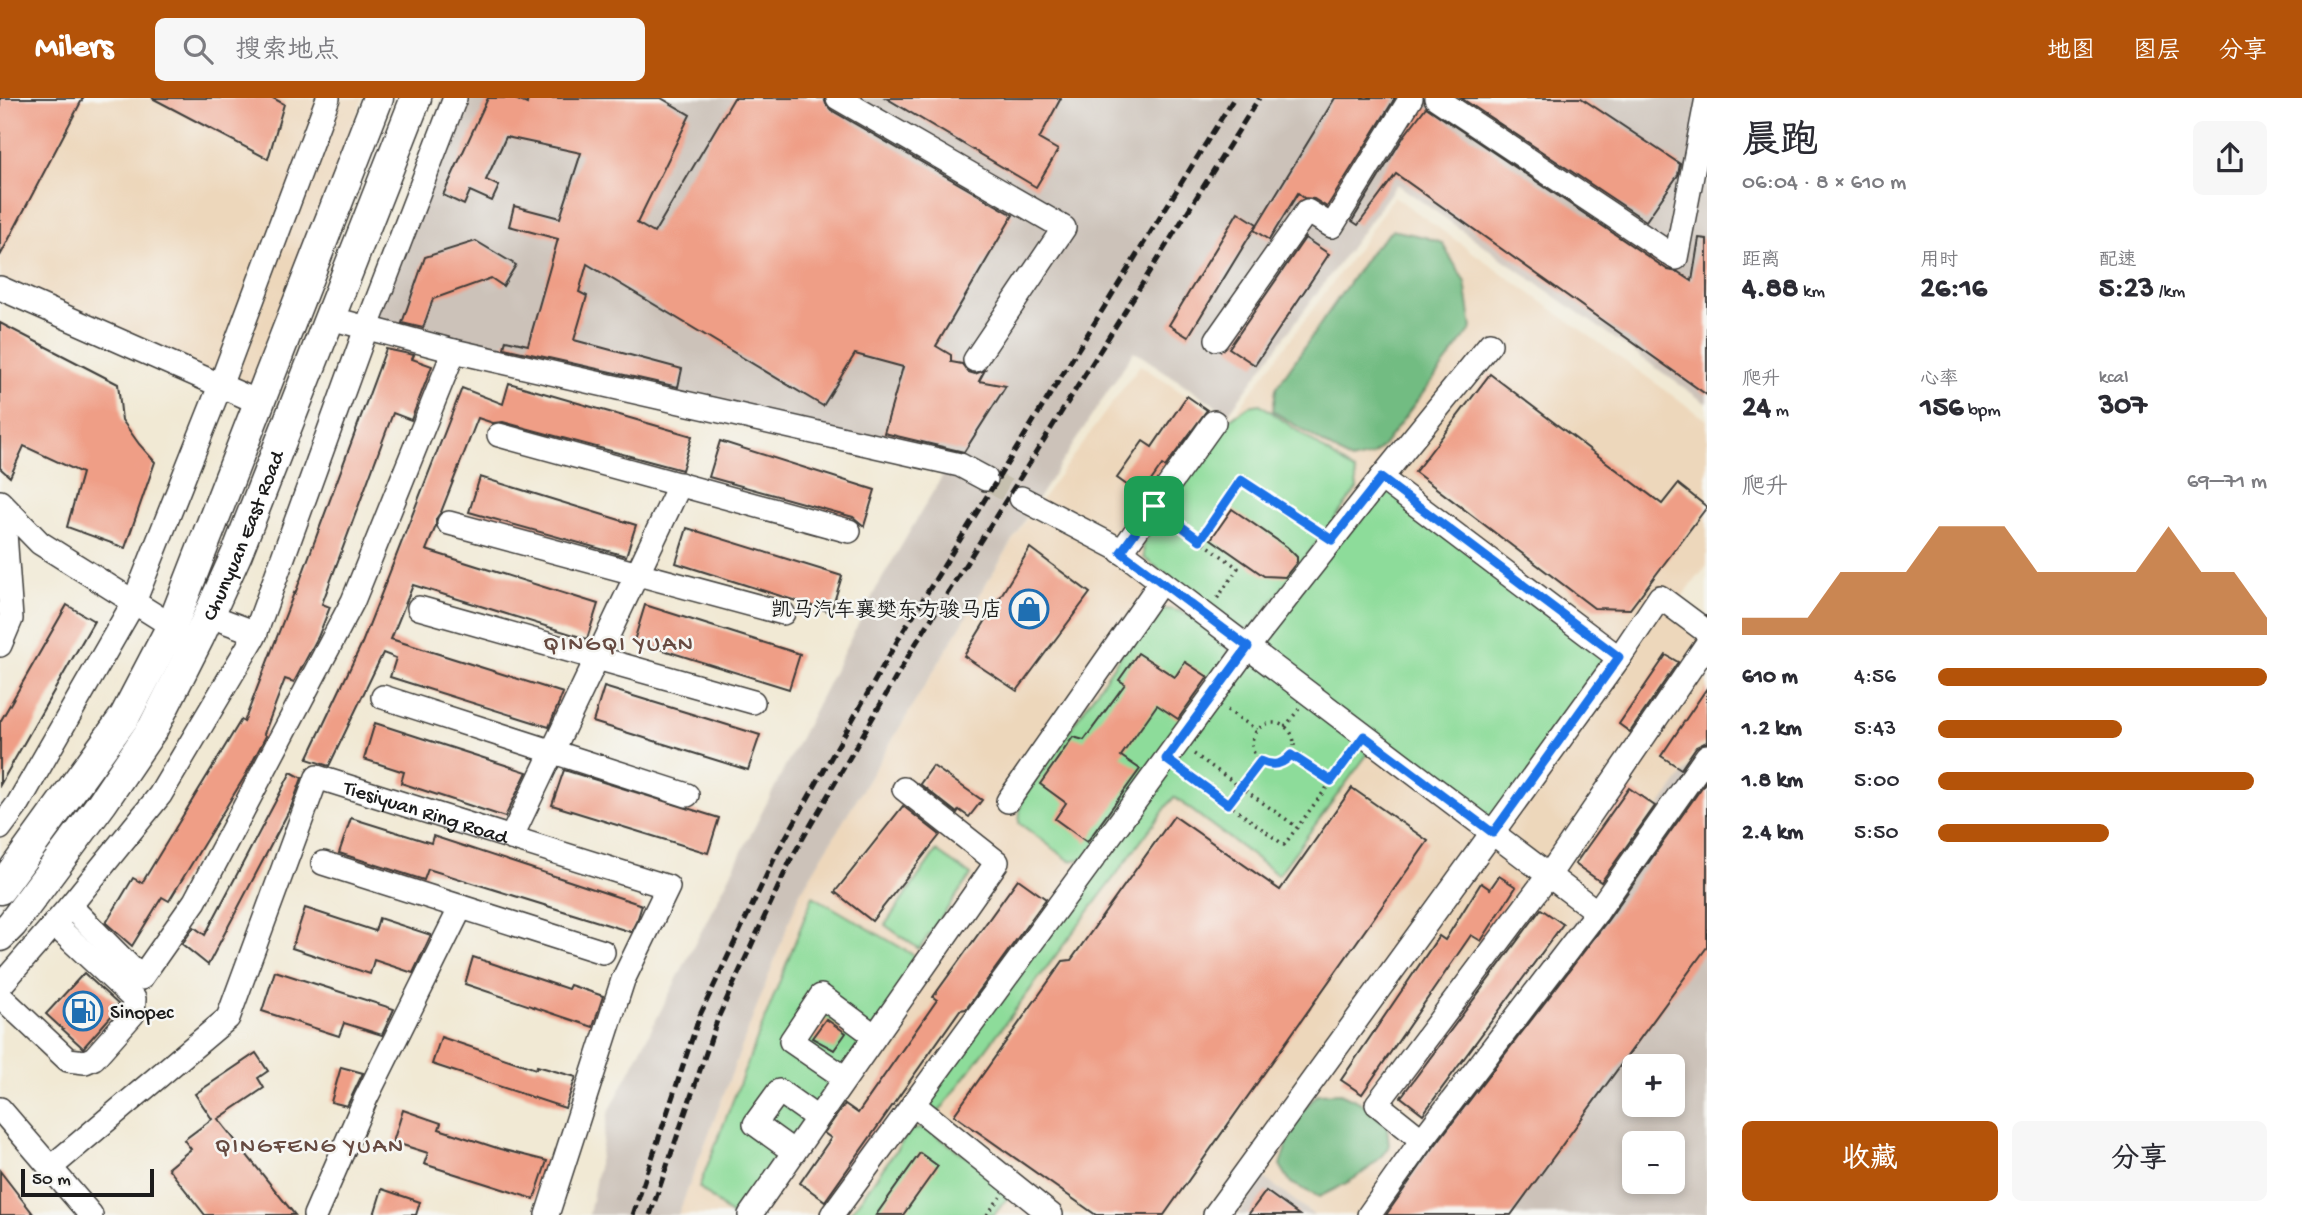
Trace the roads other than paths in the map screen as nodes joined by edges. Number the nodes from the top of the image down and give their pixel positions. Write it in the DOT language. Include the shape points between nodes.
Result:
graph roads {
  1 [pos="328,98"];
  2 [pos="416,98"];
  3 [pos="455,98"];
  4 [pos="838,98"];
  5 [pos="1411,98"];
  6 [pos="1436,98"];
  7 [pos="1707,98"];
  8 [pos="372,100"];
  9 [pos="385,178"];
  10 [pos="420,189"];
  11 [pos="0,288"];
  12 [pos="330,318"];
  13 [pos="366,329"];
  14 [pos="1217,339"];
  15 [pos="1490,344"];
  16 [pos="454,351"];
  17 [pos="975,360"];
  18 [pos="220,386"];
  19 [pos="258,402"];
  20 [pos="1214,422"];
  21 [pos="499,435"];
  22 [pos="1381,478"];
  23 [pos="986,479"];
  24 [pos="680,484"];
  25 [pos="1021,498"];
  26 [pos="0,502"];
  27 [pos="0,513"];
  28 [pos="449,523"];
  29 [pos="849,531"];
  30 [pos="1121,552"];
  31 [pos="638,574"];
  32 [pos="1161,582"];
  33 [pos="134,602"];
  34 [pos="419,608"];
  35 [pos="783,612"];
  36 [pos="208,615"];
  37 [pos="172,626"];
  38 [pos="1707,632"];
  39 [pos="256,633"];
  40 [pos="1707,644"];
  41 [pos="0,645"];
  42 [pos="1248,647"];
  43 [pos="1619,657"];
  44 [pos="597,658"];
  45 [pos="383,697"];
  46 [pos="753,702"];
  47 [pos="552,752"];
  48 [pos="1707,756"];
  49 [pos="904,789"];
  50 [pos="687,795"];
  51 [pos="1008,801"];
  52 [pos="0,828"];
  53 [pos="1493,833"];
  54 [pos="511,838"];
  55 [pos="323,863"];
  56 [pos="1549,875"];
  57 [pos="0,890"];
  58 [pos="70,906"];
  59 [pos="461,907"];
  60 [pos="1597,912"];
  61 [pos="54,924"];
  62 [pos="0,936"];
  63 [pos="603,952"];
  64 [pos="0,986"];
  65 [pos="0,996"];
  66 [pos="875,1036"];
  67 [pos="845,1079"];
  68 [pos="913,1104"];
  69 [pos="0,1109"];
  70 [pos="817,1118"];
  71 [pos="1422,1140"];
  72 [pos="794,1152"];
  73 [pos="50,1168"];
  74 [pos="91,1215"];
  75 [pos="315,1215"];
  76 [pos="547,1215"];
  77 [pos="750,1215"];
  78 [pos="832,1215"];
  79 [pos="1051,1215"];
  80 [pos="1215,1215"];
  81 [pos="1369,1215"];
  1 -- 18 [label="street"];
  2 -- 9 [label="main road, Chunyuan East Road"];
  3 -- 10 [label="street"];
  4 -- 17 [label="street" via="1064,228"];
  5 -- 14 [label="street" via="1332,226 1307,211"];
  6 -- 7 [label="street" via="1676,258"];
  8 -- 19 [label="main road, Chunyuan East Road"];
  9 -- 10 [label="street"];
  9 -- 12 [label="main road, Chunyuan East Road"];
  10 -- 13 [label="street"];
  11 -- 18 [label="street"];
  12 -- 13 [label="street"];
  12 -- 36 [label="main road, Chunyuan East Road"];
  13 -- 16 [label="street"];
  13 -- 39 [label="street"];
  15 -- 22 [label="street"];
  16 -- 23 [label="street" via="960,465"];
  16 -- 58 [label="street" via="352,601 195,901 141,978"];
  18 -- 19 [label="street"];
  18 -- 33 [label="street"];
  19 -- 37 [label="main road, Chunyuan East Road"];
  20 -- 30 [label="street"];
  21 -- 24 [label="street"];
  22 -- 42 [label="street"];
  22 -- 43 [label="street"];
  24 -- 29 [label="street"];
  24 -- 31 [label="street"];
  25 -- 30 [label="street"];
  26 -- 33 [label="street" via="40,543"];
  27 -- 41 [label="street" via="4,517 11,619"];
  28 -- 31 [label="street"];
  30 -- 32 [label="street"];
  31 -- 35 [label="street"];
  31 -- 44 [label="street"];
  32 -- 42 [label="street"];
  32 -- 51 [label="street"];
  33 -- 37 [label="street"];
  33 -- 52 [label="street"];
  34 -- 44 [label="street"];
  36 -- 39 [label="street"];
  36 -- 62 [label="main road, Chunyuan East Road" via="153,728 86,825"];
  37 -- 57 [label="main road, Chunyuan East Road" via="125,716"];
  38 -- 43 [label="street" via="1660,597"];
  39 -- 58 [label="street" via="160,795"];
  40 -- 56 [label="street"];
  42 -- 53 [label="street"];
  42 -- 68 [label="street"];
  43 -- 53 [label="street"];
  44 -- 46 [label="street"];
  44 -- 47 [label="street"];
  45 -- 47 [label="street"];
  47 -- 50 [label="street"];
  47 -- 54 [label="street"];
  48 -- 60 [label="street"];
  49 -- 66 [label="street" via="997,862"];
  53 -- 56 [label="street"];
  53 -- 80 [label="street"];
  54 -- 73 [label="street, Tiesiyuan Ring Road" via="317,776 228,1018"];
  54 -- 76 [label="street, Tiesiyuan Ring Road" via="668,887 623,981"];
  55 -- 59 [label="street"];
  56 -- 60 [label="street"];
  56 -- 71 [label="street" via="1377,1104"];
  58 -- 61 [label="street"];
  59 -- 63 [label="street"];
  59 -- 75 [label="street" via="366,1098"];
  60 -- 71 [label="street"];
  61 -- 64 [label="street"];
  61 -- 65 [label="street" via="134,999 133,1014 94,1058 68,1060"];
  66 -- 67 [label="street"];
  66 -- 67 [label="street" via="821,996 791,1041"];
  67 -- 70 [label="street"];
  68 -- 78 [label="street"];
  68 -- 79 [label="street"];
  69 -- 73 [label="street"];
  70 -- 72 [label="street"];
  70 -- 72 [label="street" via="779,1091 755,1124"];
  71 -- 81 [label="street"];
  72 -- 77 [label="street"];
  73 -- 74 [label="street"];
}
